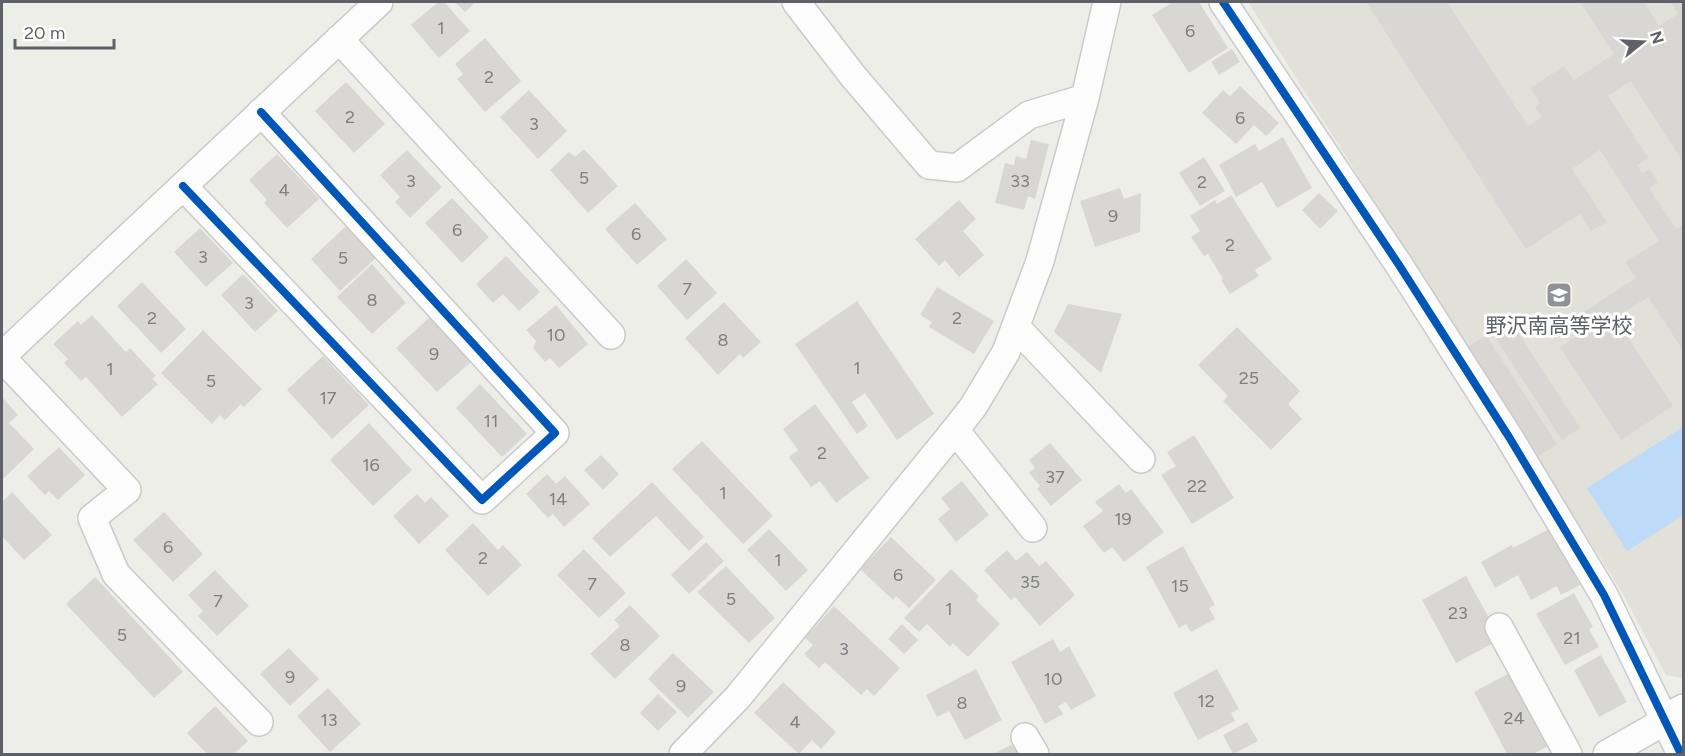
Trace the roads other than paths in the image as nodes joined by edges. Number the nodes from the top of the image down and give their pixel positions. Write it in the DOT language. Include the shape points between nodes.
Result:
graph roads {
  1 [pos="379,2"];
  2 [pos="796,2"];
  3 [pos="1107,2"];
  4 [pos="1223,2"];
  5 [pos="339,39"];
  6 [pos="1084,98"];
  7 [pos="261,112"];
  8 [pos="183,186"];
  9 [pos="1016,327"];
  10 [pos="611,335"];
  11 [pos="2,357"];
  12 [pos="955,429"];
  13 [pos="1141,459"];
  14 [pos="1033,528"];
  15 [pos="1499,627"];
  16 [pos="1674,716"];
  17 [pos="259,722"];
  18 [pos="683,754"];
  19 [pos="1568,754"];
  20 [pos="1607,754"];
  21 [pos="1681,754"];
  1 -- 5 [label="street"];
  2 -- 6 [label="street" via="929,165 957,168 1029,115"];
  3 -- 6 [label="street"];
  4 -- 16 [label="street" via="1509,436"];
  5 -- 7 [label="street"];
  5 -- 10 [label="street"];
  6 -- 9 [label="street" via="1040,261"];
  7 -- 8 [label="street"];
  7 -- 8 [label="street" via="555,433 482,500"];
  8 -- 11 [label="street"];
  9 -- 12 [label="street" via="973,407"];
  9 -- 13 [label="street"];
  11 -- 17 [label="street" via="127,490 92,518 116,574"];
  12 -- 14 [label="street"];
  12 -- 18 [label="street" via="738,697"];
  15 -- 19 [label="street"];
  16 -- 20 [label="street"];
  16 -- 21 [label="street"];
}
